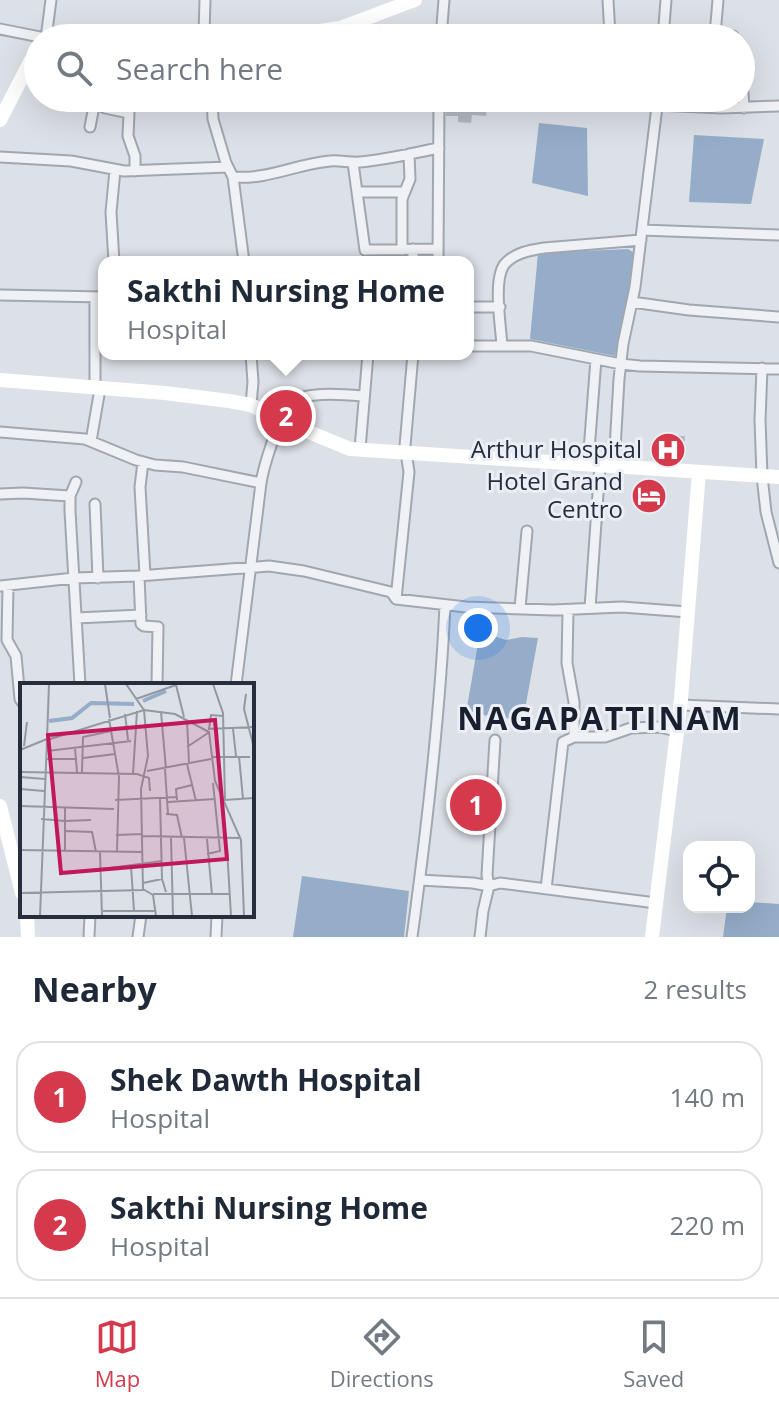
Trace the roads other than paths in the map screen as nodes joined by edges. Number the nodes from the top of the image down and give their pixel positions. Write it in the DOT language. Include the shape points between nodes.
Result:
graph roads {
  1 [pos="51,0"];
  2 [pos="205,0"];
  3 [pos="415,0"];
  4 [pos="444,0"];
  5 [pos="608,0"];
  6 [pos="666,0"];
  7 [pos="718,0"];
  8 [pos="48,24"];
  9 [pos="209,24"];
  10 [pos="351,24"];
  11 [pos="442,24"];
  12 [pos="609,24"];
  13 [pos="664,24"];
  14 [pos="716,24"];
  15 [pos="0,29"];
  16 [pos="24,34"];
  17 [pos="24,74"];
  18 [pos="779,106"];
  19 [pos="755,107"];
  20 [pos="91,112"];
  21 [pos="124,112"];
  22 [pos="213,112"];
  23 [pos="439,112"];
  24 [pos="657,112"];
  25 [pos="0,120"];
  26 [pos="90,127"];
  27 [pos="439,148"];
  28 [pos="409,154"];
  29 [pos="0,157"];
  30 [pos="353,163"];
  31 [pos="115,170"];
  32 [pos="135,171"];
  33 [pos="230,172"];
  34 [pos="357,192"];
  35 [pos="405,192"];
  36 [pos="641,235"];
  37 [pos="779,235"];
  38 [pos="413,249"];
  39 [pos="438,249"];
  40 [pos="402,250"];
  41 [pos="114,256"];
  42 [pos="243,256"];
  43 [pos="413,256"];
  44 [pos="438,256"];
  45 [pos="0,295"];
  46 [pos="98,297"];
  47 [pos="632,302"];
  48 [pos="474,307"];
  49 [pos="500,307"];
  50 [pos="779,317"];
  51 [pos="474,346"];
  52 [pos="502,346"];
  53 [pos="596,359"];
  54 [pos="98,360"];
  55 [pos="251,360"];
  56 [pos="367,360"];
  57 [pos="412,360"];
  58 [pos="621,364"];
  59 [pos="762,368"];
  60 [pos="779,369"];
  61 [pos="0,380"];
  62 [pos="98,389"];
  63 [pos="363,396"];
  64 [pos="251,405"];
  65 [pos="280,420"];
  66 [pos="0,432"];
  67 [pos="91,441"];
  68 [pos="360,449"];
  69 [pos="407,452"];
  70 [pos="143,462"];
  71 [pos="601,465"];
  72 [pos="699,472"];
  73 [pos="762,476"];
  74 [pos="779,477"];
  75 [pos="76,482"];
  76 [pos="261,483"];
  77 [pos="0,494"];
  78 [pos="70,496"];
  79 [pos="95,504"];
  80 [pos="527,531"];
  81 [pos="777,543"];
  82 [pos="779,563"];
  83 [pos="250,568"];
  84 [pos="142,575"];
  85 [pos="74,578"];
  86 [pos="98,578"];
  87 [pos="4,586"];
  88 [pos="396,599"];
  89 [pos="445,605"];
  90 [pos="520,608"];
  91 [pos="590,608"];
  92 [pos="568,610"];
  93 [pos="688,612"];
  94 [pos="141,615"];
  95 [pos="76,618"];
  96 [pos="80,683"];
  97 [pos="157,683"];
  98 [pos="236,683"];
  99 [pos="20,699"];
  100 [pos="681,705"];
  101 [pos="779,709"];
  102 [pos="677,731"];
  103 [pos="574,737"];
  104 [pos="495,740"];
  105 [pos="0,806"];
  106 [pos="420,880"];
  107 [pos="20,885"];
  108 [pos="489,886"];
  109 [pos="546,889"];
  110 [pos="656,903"];
  111 [pos="27,917"];
  112 [pos="90,917"];
  113 [pos="141,917"];
  114 [pos="217,917"];
  115 [pos="28,937"];
  116 [pos="89,937"];
  117 [pos="138,937"];
  118 [pos="216,937"];
  119 [pos="412,937"];
  120 [pos="480,937"];
  121 [pos="652,937"];
  1 -- 8 [label="street"];
  2 -- 9 [label="street"];
  3 -- 10 [label="street"];
  4 -- 11 [label="street"];
  5 -- 12 [label="street"];
  6 -- 13 [label="street"];
  7 -- 14 [label="street"];
  15 -- 16 [label="street"];
  17 -- 25 [label="street"];
  18 -- 19 [label="street"];
  20 -- 26 [label="street"];
  21 -- 32 [label="street" via="129,113"];
  22 -- 33 [label="street"];
  23 -- 27 [label="street"];
  24 -- 36 [label="street"];
  27 -- 28 [label="street"];
  27 -- 39 [label="street"];
  28 -- 30 [label="street"];
  28 -- 35 [label="street"];
  29 -- 31 [label="street" via="71,161"];
  30 -- 33 [label="street" via="331,161 253,177"];
  30 -- 34 [label="street"];
  31 -- 32 [label="street"];
  31 -- 41 [label="street"];
  32 -- 33 [label="street"];
  33 -- 42 [label="street"];
  34 -- 35 [label="street"];
  34 -- 40 [label="street" via="365,250"];
  35 -- 40 [label="street"];
  36 -- 37 [label="street"];
  36 -- 47 [label="street"];
  36 -- 49 [label="street" via="544,248 511,259 502,268"];
  38 -- 39 [label="street"];
  38 -- 40 [label="street"];
  38 -- 43 [label="street"];
  39 -- 44 [label="street"];
  45 -- 46 [label="street"];
  47 -- 50 [label="street"];
  47 -- 58 [label="street"];
  48 -- 49 [label="street"];
  49 -- 52 [label="street"];
  51 -- 52 [label="street"];
  52 -- 53 [label="street"];
  53 -- 58 [label="street"];
  53 -- 71 [label="street"];
  54 -- 62 [label="street"];
  55 -- 64 [label="street"];
  56 -- 63 [label="street"];
  57 -- 69 [label="street"];
  58 -- 59 [label="street"];
  58 -- 71 [label="street"];
  59 -- 60 [label="street"];
  59 -- 73 [label="street"];
  61 -- 62 [label="street"];
  62 -- 64 [label="street"];
  62 -- 67 [label="street"];
  63 -- 65 [label="street" via="291,399 283,405"];
  63 -- 68 [label="street"];
  64 -- 65 [label="street"];
  65 -- 68 [label="street"];
  65 -- 76 [label="street"];
  66 -- 67 [label="street"];
  67 -- 70 [label="street"];
  68 -- 69 [label="street"];
  69 -- 71 [label="street"];
  69 -- 88 [label="street"];
  70 -- 76 [label="street"];
  70 -- 84 [label="street"];
  71 -- 72 [label="street"];
  71 -- 91 [label="street"];
  72 -- 73 [label="street"];
  72 -- 93 [label="street"];
  73 -- 74 [label="street"];
  73 -- 81 [label="street"];
  75 -- 78 [label="street"];
  76 -- 83 [label="street"];
  77 -- 78 [label="street"];
  78 -- 85 [label="street"];
  79 -- 86 [label="street"];
  80 -- 90 [label="street"];
  81 -- 82 [label="street"];
  83 -- 84 [label="street"];
  83 -- 88 [label="street" via="304,571 391,592"];
  83 -- 98 [label="street"];
  84 -- 86 [label="street"];
  84 -- 94 [label="street"];
  85 -- 86 [label="street"];
  85 -- 87 [label="street"];
  85 -- 95 [label="street"];
  87 -- 99 [label="street" via="7,640 16,656"];
  88 -- 89 [label="street"];
  89 -- 90 [label="street"];
  89 -- 106 [label="street"];
  90 -- 92 [label="street"];
  91 -- 92 [label="street"];
  91 -- 93 [label="street"];
  92 -- 103 [label="street"];
  93 -- 100 [label="street"];
  94 -- 95 [label="street"];
  94 -- 97 [label="street" via="141,624 158,627"];
  95 -- 96 [label="street"];
  100 -- 101 [label="street"];
  100 -- 102 [label="street"];
  102 -- 103 [label="street" via="631,728 605,737"];
  102 -- 110 [label="street"];
  103 -- 109 [label="street" via="562,746"];
  104 -- 108 [label="street"];
  105 -- 107 [label="street"];
  106 -- 108 [label="street"];
  106 -- 119 [label="street"];
  108 -- 109 [label="street"];
  108 -- 120 [label="street"];
  109 -- 110 [label="street"];
  110 -- 121 [label="street"];
  111 -- 115 [label="street"];
  112 -- 116 [label="street"];
  113 -- 117 [label="street"];
  114 -- 118 [label="street"];
}
